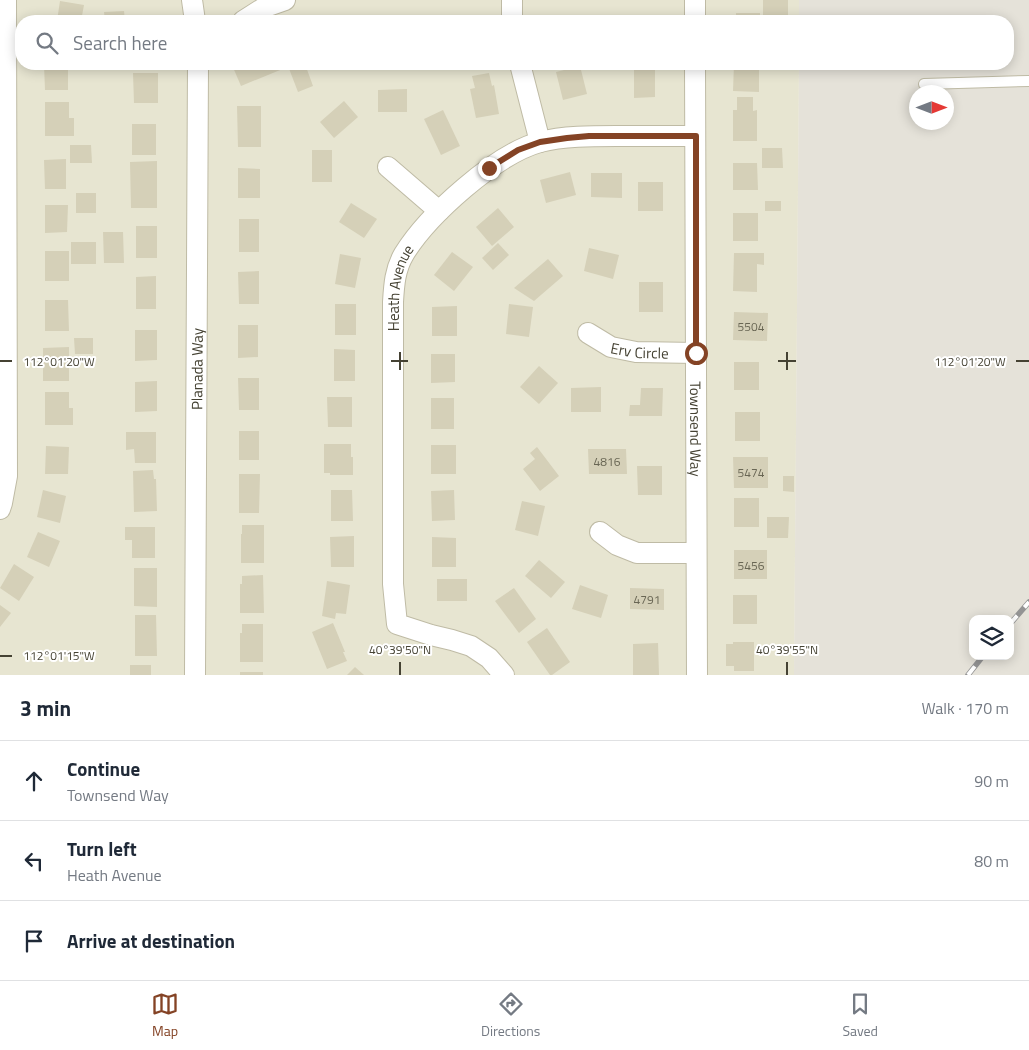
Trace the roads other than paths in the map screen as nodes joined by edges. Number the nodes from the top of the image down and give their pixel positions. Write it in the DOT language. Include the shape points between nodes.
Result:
graph roads {
  1 [pos="6,0"];
  2 [pos="192,0"];
  3 [pos="285,0"];
  4 [pos="512,0"];
  5 [pos="695,0"];
  6 [pos="194,15"];
  7 [pos="252,15"];
  8 [pos="512,15"];
  9 [pos="695,15"];
  10 [pos="198,70"];
  11 [pos="522,70"];
  12 [pos="695,70"];
  13 [pos="1029,81"];
  14 [pos="924,84"];
  15 [pos="696,136"];
  16 [pos="540,142"];
  17 [pos="388,167"];
  18 [pos="3,172"];
  19 [pos="439,212"];
  20 [pos="588,333"];
  21 [pos="696,353"];
  22 [pos="3,362"];
  23 [pos="0,509"];
  24 [pos="600,532"];
  25 [pos="696,553"];
  26 [pos="196,675"];
  27 [pos="504,675"];
  28 [pos="697,675"];
  1 -- 18 [label="street"];
  2 -- 6 [label="street"];
  3 -- 7 [label="street"];
  4 -- 8 [label="street"];
  5 -- 9 [label="street"];
  10 -- 26 [label="street, Planada Way"];
  11 -- 16 [label="street"];
  12 -- 15 [label="street, Townsend Way"];
  13 -- 14 [label="lane"];
  15 -- 16 [label="street, Heath Avenue" via="589,136"];
  15 -- 21 [label="street, Townsend Way"];
  16 -- 19 [label="street, Heath Avenue" via="518,150 489,168"];
  17 -- 19 [label="street"];
  18 -- 22 [label="street"];
  19 -- 27 [label="street, Heath Avenue" via="404,255 394,284 393,584 397,624 471,646 489,658"];
  20 -- 21 [label="street, Erv Circle" via="611,347 636,352"];
  21 -- 25 [label="street, Townsend Way"];
  22 -- 23 [label="street" via="7,476"];
  24 -- 25 [label="street" via="617,545 638,553"];
  25 -- 28 [label="street, Townsend Way"];
}
